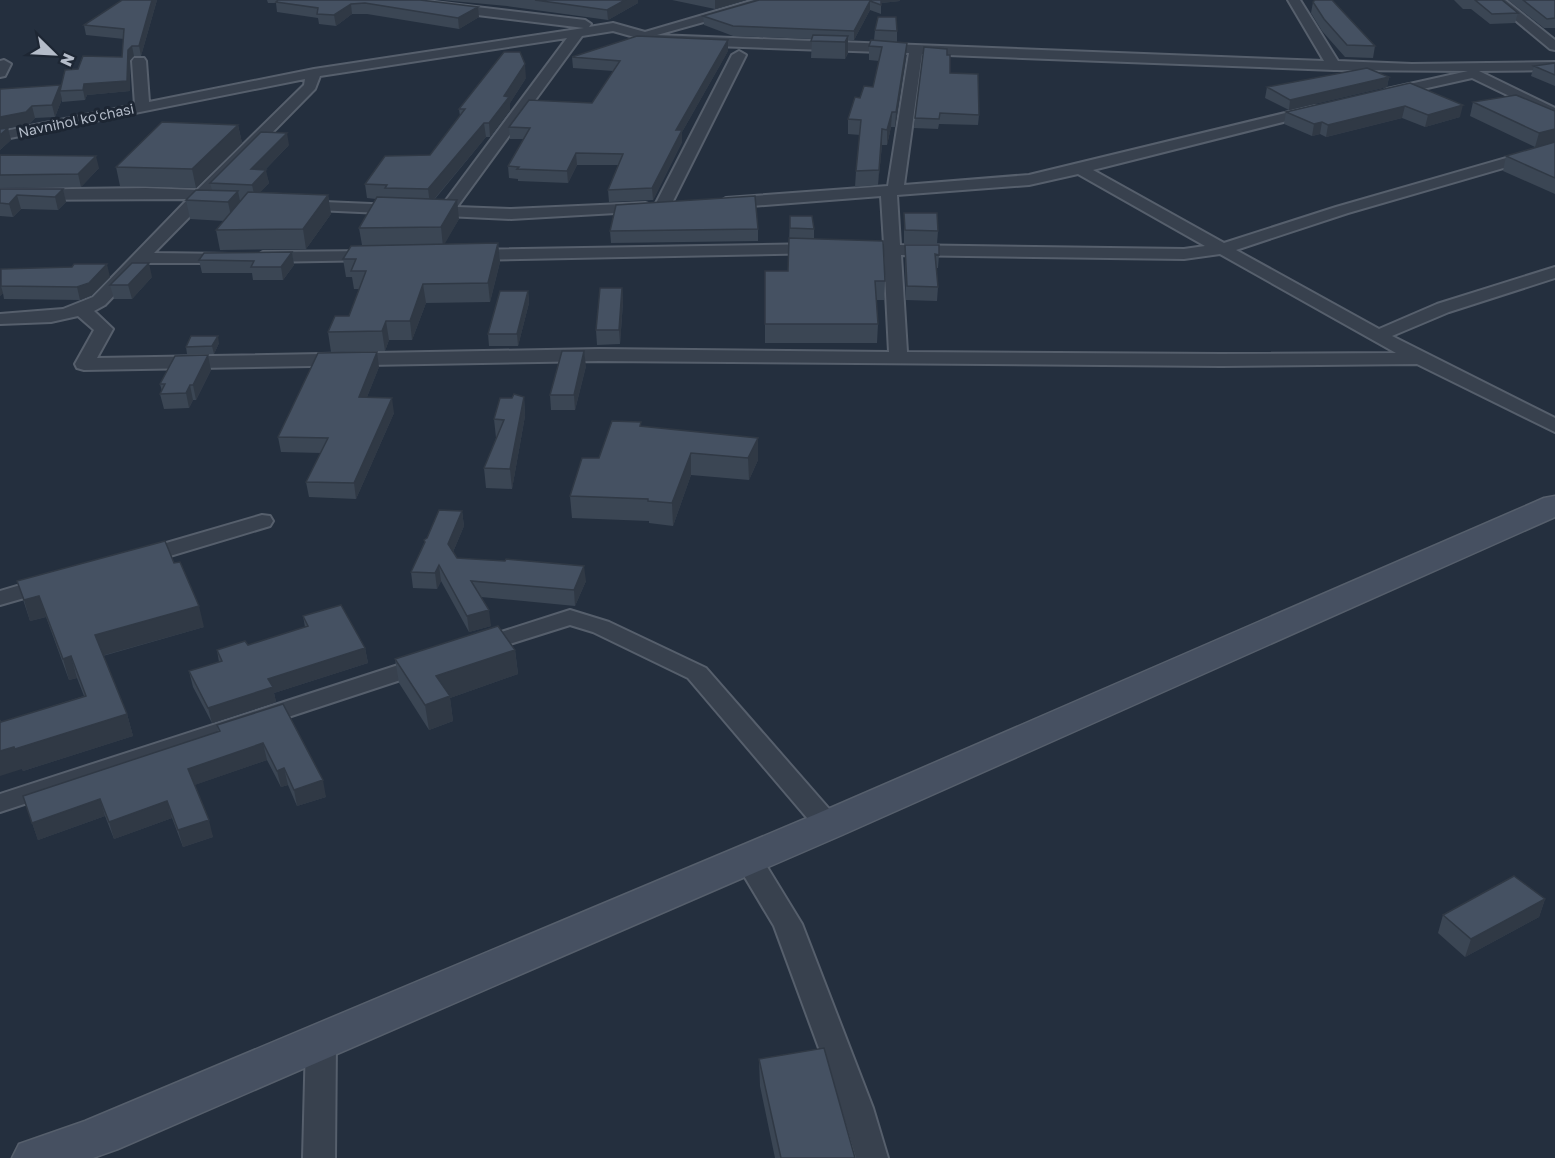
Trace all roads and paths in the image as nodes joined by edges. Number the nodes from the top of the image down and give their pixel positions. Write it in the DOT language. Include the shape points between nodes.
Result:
graph roads {
  1 [pos="387,0"];
  2 [pos="768,0"];
  3 [pos="1294,0"];
  4 [pos="1497,0"];
  5 [pos="613,27"];
  6 [pos="577,33"];
  7 [pos="642,35"];
  8 [pos="1555,46"];
  9 [pos="916,50"];
  10 [pos="738,55"];
  11 [pos="139,62"];
  12 [pos="1334,66"];
  13 [pos="1555,66"];
  14 [pos="1471,72"];
  15 [pos="314,73"];
  16 [pos="1377,95"];
  17 [pos="142,106"];
  18 [pos="1332,106"];
  19 [pos="1555,114"];
  20 [pos="0,136"];
  21 [pos="1555,148"];
  22 [pos="1080,169"];
  23 [pos="892,191"];
  24 [pos="0,195"];
  25 [pos="197,199"];
  26 [pos="217,203"];
  27 [pos="709,204"];
  28 [pos="686,205"];
  29 [pos="287,206"];
  30 [pos="662,207"];
  31 [pos="446,212"];
  32 [pos="892,249"];
  33 [pos="1221,249"];
  34 [pos="387,255"];
  35 [pos="454,255"];
  36 [pos="141,258"];
  37 [pos="1555,272"];
  38 [pos="82,310"];
  39 [pos="0,319"];
  40 [pos="1378,336"];
  41 [pos="898,356"];
  42 [pos="1421,358"];
  43 [pos="1555,426"];
  44 [pos="1555,506"];
  45 [pos="262,521"];
  46 [pos="122,563"];
  47 [pos="67,579"];
  48 [pos="0,598"];
  49 [pos="0,802"];
  50 [pos="828,825"];
  51 [pos="748,859"];
  52 [pos="321,1041"];
  53 [pos="36,1158"];
  54 [pos="319,1158"];
  55 [pos="872,1158"];
  1 -- 5 [label="street"];
  2 -- 7 [label="street"];
  3 -- 12 [label="street"];
  4 -- 8 [label="street"];
  5 -- 6 [label="street"];
  5 -- 7 [label="street"];
  6 -- 15 [label="street"];
  6 -- 31 [label="street"];
  7 -- 9 [label="street" via="659,39"];
  9 -- 12 [label="street"];
  9 -- 23 [label="street"];
  10 -- 30 [label="street"];
  11 -- 17 [label="street, Navnihol koʻchasi"];
  12 -- 14 [label="street"];
  13 -- 14 [label="street"];
  14 -- 16 [label="street"];
  14 -- 19 [label="street"];
  15 -- 17 [label="street"];
  15 -- 25 [label="street" via="310,86"];
  17 -- 20 [label="street, Navnihol koʻchasi"];
  18 -- 22 [label="street"];
  21 -- 33 [label="street"];
  22 -- 23 [label="street" via="1029,180"];
  22 -- 33 [label="street"];
  23 -- 27 [label="street"];
  23 -- 32 [label="street"];
  24 -- 25 [label="street"];
  25 -- 26 [label="street"];
  25 -- 36 [label="street"];
  28 -- 30 [label="street"];
  29 -- 31 [label="street"];
  30 -- 31 [label="street" via="511,214"];
  32 -- 33 [label="street" via="1184,254"];
  32 -- 35 [label="street"];
  32 -- 41 [label="street"];
  33 -- 40 [label="street"];
  34 -- 36 [label="street"];
  36 -- 38 [label="street" via="99,301"];
  37 -- 40 [label="street" via="1443,308"];
  38 -- 39 [label="street" via="54,317"];
  38 -- 41 [label="street" via="104,329 84,364 599,355"];
  40 -- 42 [label="street"];
  41 -- 42 [label="street"];
  42 -- 43 [label="street"];
  44 -- 50 [label="main road"];
  45 -- 46 [label="street"];
  47 -- 48 [label="street"];
  49 -- 50 [label="street" via="570,617 601,627 697,673"];
  50 -- 51 [label="main road"];
  51 -- 52 [label="main road"];
  51 -- 55 [label="street" via="788,924"];
  52 -- 53 [label="main road" via="101,1135"];
  52 -- 54 [label="street"];
}
